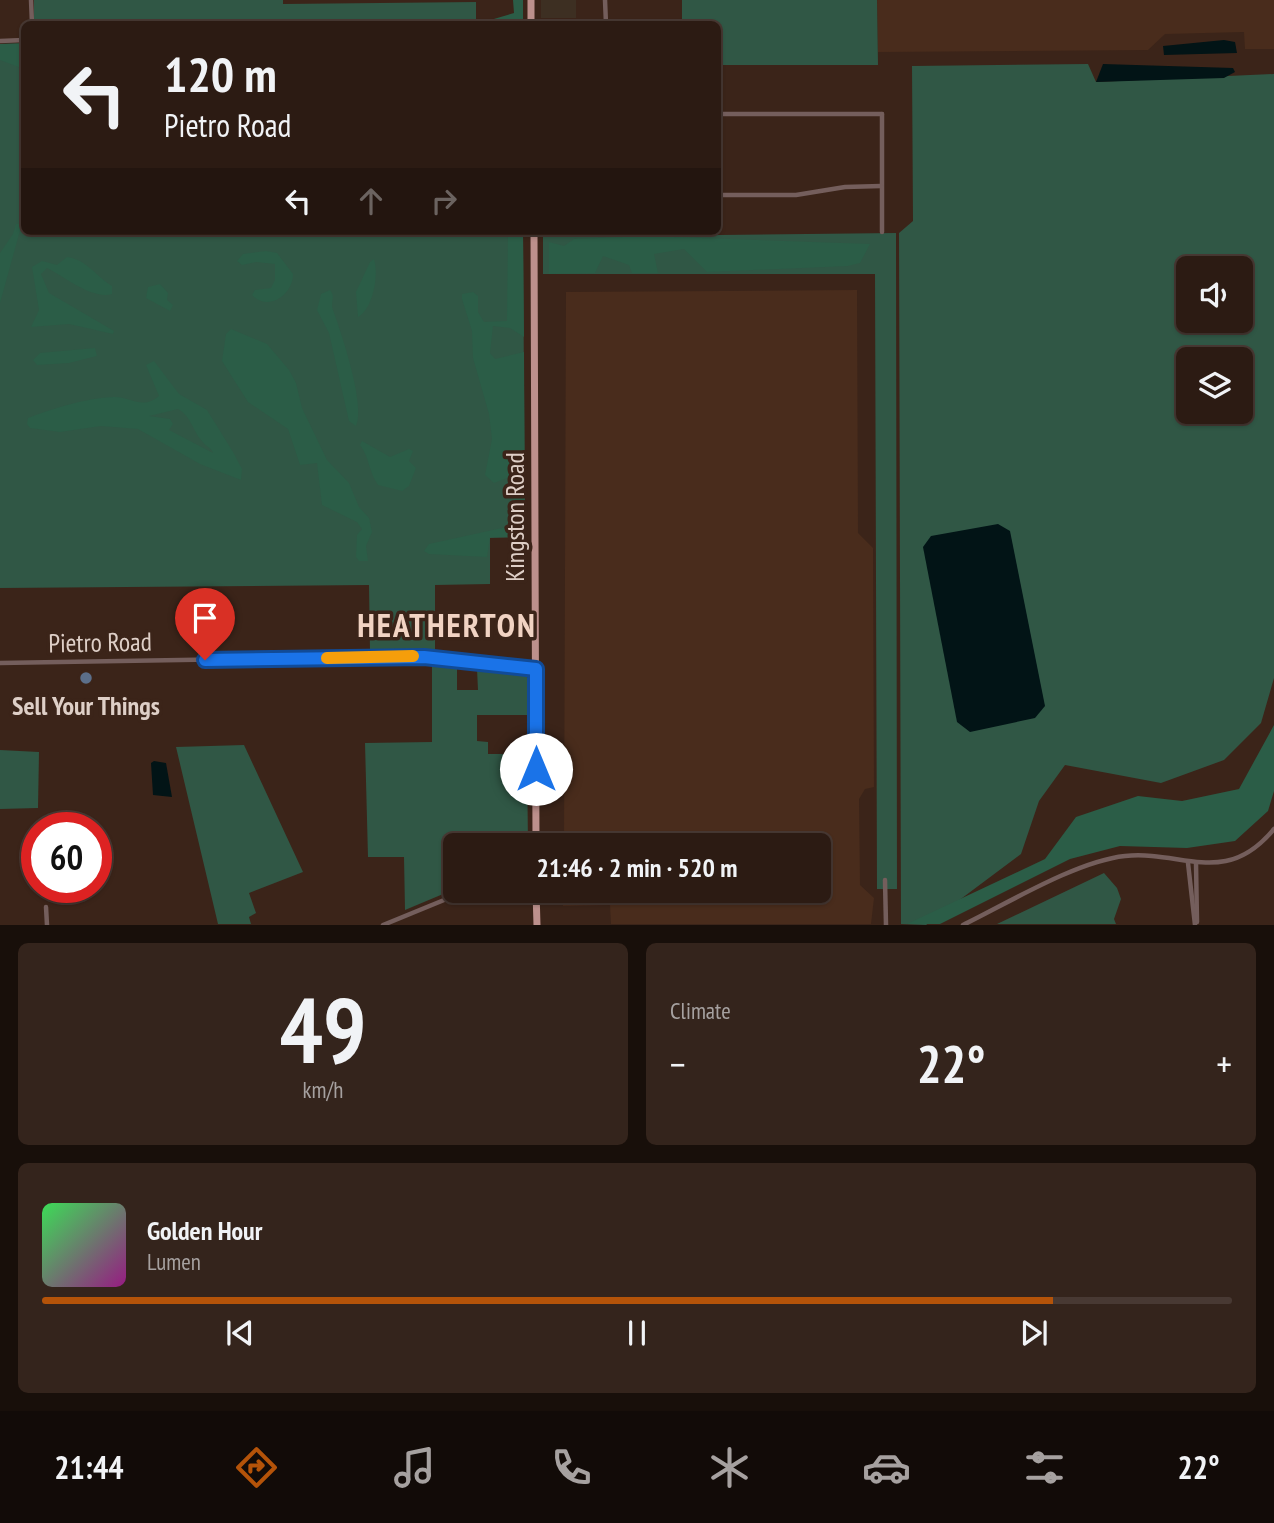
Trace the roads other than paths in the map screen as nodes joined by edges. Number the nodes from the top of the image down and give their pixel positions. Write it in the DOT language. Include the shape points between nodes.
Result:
graph roads {
  1 [pos="31,0"];
  2 [pos="530,0"];
  3 [pos="605,0"];
  4 [pos="32,21"];
  5 [pos="531,21"];
  6 [pos="606,21"];
  7 [pos="21,40"];
  8 [pos="0,41"];
  9 [pos="721,114"];
  10 [pos="881,186"];
  11 [pos="721,195"];
  12 [pos="882,232"];
  13 [pos="534,235"];
  14 [pos="0,663"];
  15 [pos="536,669"];
  16 [pos="1274,829"];
  17 [pos="536,833"];
  18 [pos="1188,863"];
  19 [pos="1196,863"];
  20 [pos="885,880"];
  21 [pos="443,900"];
  22 [pos="536,903"];
  23 [pos="46,907"];
  24 [pos="47,925"];
  25 [pos="383,925"];
  26 [pos="537,925"];
  27 [pos="886,925"];
  28 [pos="963,925"];
  29 [pos="1196,925"];
  1 -- 4 [label="street"];
  2 -- 5 [label="main road"];
  3 -- 6 [label="street"];
  7 -- 8 [label="street"];
  9 -- 10 [label="street" via="882,113"];
  10 -- 11 [label="street" via="796,195"];
  10 -- 12 [label="street"];
  13 -- 15 [label="main road, Kingston Road"];
  14 -- 15 [label="street, Pietro Road" via="415,656"];
  15 -- 17 [label="main road, Kingston Road"];
  16 -- 19 [label="street" via="1246,853"];
  18 -- 19 [label="street"];
  18 -- 28 [label="street" via="1139,855 1104,860"];
  18 -- 29 [label="street"];
  19 -- 29 [label="street"];
  20 -- 27 [label="street"];
  21 -- 25 [label="street"];
  22 -- 26 [label="main road"];
  23 -- 24 [label="street"];
}
